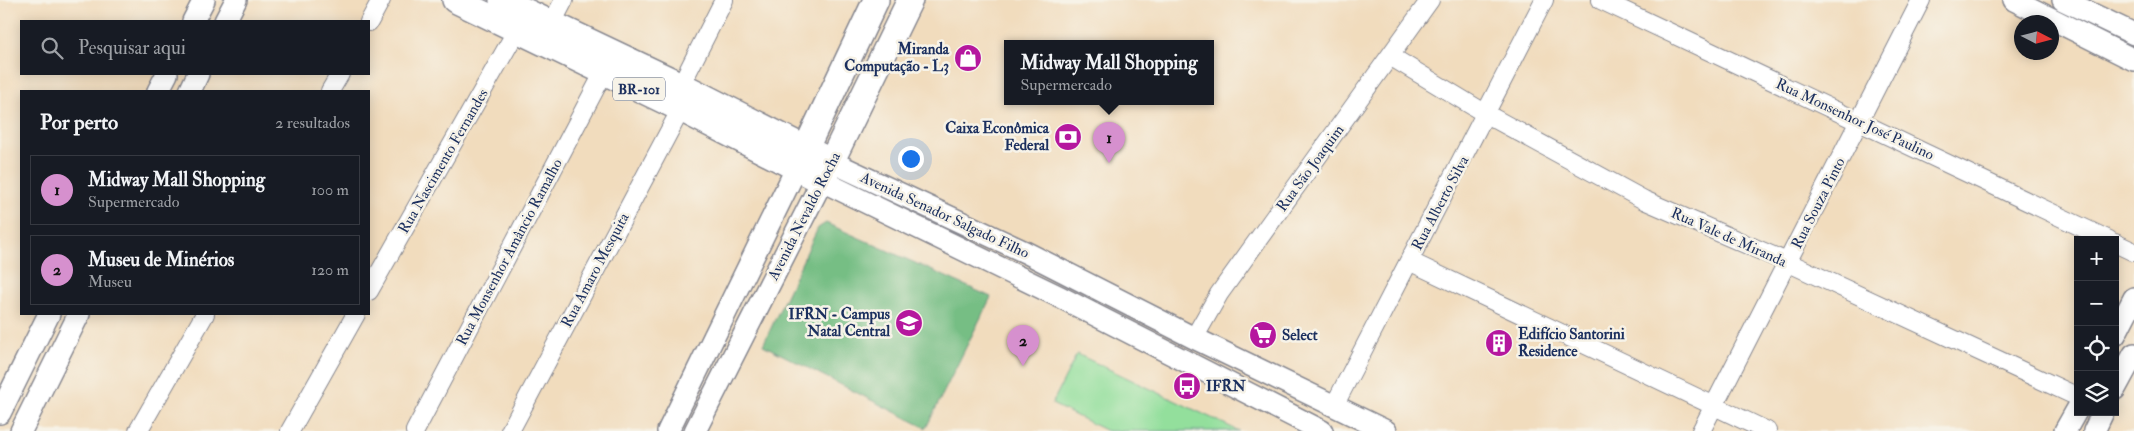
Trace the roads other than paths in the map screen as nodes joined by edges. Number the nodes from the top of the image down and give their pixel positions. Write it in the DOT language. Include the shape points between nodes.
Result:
graph roads {
  1 [pos="204,0"];
  2 [pos="236,0"];
  3 [pos="381,0"];
  4 [pos="455,0"];
  5 [pos="502,0"];
  6 [pos="564,0"];
  7 [pos="724,0"];
  8 [pos="876,0"];
  9 [pos="910,0"];
  10 [pos="1430,0"];
  11 [pos="1544,0"];
  12 [pos="1600,0"];
  13 [pos="1921,0"];
  14 [pos="2014,0"];
  15 [pos="2063,0"];
  16 [pos="194,20"];
  17 [pos="226,20"];
  18 [pos="370,20"];
  19 [pos="552,23"];
  20 [pos="517,30"];
  21 [pos="2134,34"];
  22 [pos="1390,56"];
  23 [pos="2134,60"];
  24 [pos="604,72"];
  25 [pos="166,75"];
  26 [pos="198,75"];
  27 [pos="339,75"];
  28 [pos="159,90"];
  29 [pos="190,90"];
  30 [pos="331,90"];
  31 [pos="681,97"];
  32 [pos="1486,114"];
  33 [pos="1861,121"];
  34 [pos="801,159"];
  35 [pos="827,172"];
  36 [pos="2101,236"];
  37 [pos="2119,245"];
  38 [pos="2134,252"];
  39 [pos="1409,261"];
  40 [pos="1787,262"];
  41 [pos="1070,275"];
  42 [pos="370,289"];
  43 [pos="1060,297"];
  44 [pos="2134,298"];
  45 [pos="49,315"];
  46 [pos="79,315"];
  47 [pos="204,315"];
  48 [pos="355,315"];
  49 [pos="2119,327"];
  50 [pos="1194,338"];
  51 [pos="2134,354"];
  52 [pos="2119,382"];
  53 [pos="2074,396"];
  54 [pos="1334,406"];
  55 [pos="1714,406"];
  56 [pos="0,414"];
  57 [pos="2074,415"];
  58 [pos="2101,416"];
  59 [pos="22,431"];
  60 [pos="138,431"];
  61 [pos="290,431"];
  62 [pos="415,431"];
  63 [pos="510,431"];
  64 [pos="668,431"];
  65 [pos="694,431"];
  66 [pos="1322,431"];
  67 [pos="1386,431"];
  68 [pos="1701,431"];
  69 [pos="1767,431"];
  70 [pos="2065,431"];
  71 [pos="2094,431"];
  1 -- 16 [label="main road"];
  2 -- 17 [label="main road"];
  3 -- 18 [label="street"];
  4 -- 20 [label="highway, Avenida Senador Salgado Filho / BR-101"];
  5 -- 19 [label="highway, Avenida Senador Salgado Filho / BR-101"];
  6 -- 19 [label="street"];
  7 -- 31 [label="street, Rua Amaro Mesquita"];
  8 -- 34 [label="highway, Avenida Nevaldo Rocha"];
  9 -- 35 [label="highway, Avenida Nevaldo Rocha"];
  10 -- 22 [label="street, Rua São Joaquim"];
  11 -- 32 [label="street, Rua Alberto Silva"];
  12 -- 33 [label="street, Rua Monsenhor José Paulino"];
  13 -- 33 [label="street, Rua Souza Pinto"];
  14 -- 23 [label="main road"];
  15 -- 21 [label="main road"];
  19 -- 31 [label="highway, Avenida Senador Salgado Filho / BR-101"];
  20 -- 24 [label="highway, Avenida Senador Salgado Filho / BR-101"];
  20 -- 42 [label="street, Rua Nascimento Fernandes"];
  22 -- 32 [label="street, Rua Vale de Miranda"];
  22 -- 50 [label="street, Rua São Joaquim" via="1219,294"];
  24 -- 31 [label="highway, Avenida Senador Salgado Filho / BR-101"];
  24 -- 62 [label="street, Rua Monsenhor Amâncio Ramalho"];
  25 -- 28 [label="main road"];
  26 -- 29 [label="main road"];
  27 -- 30 [label="street"];
  31 -- 34 [label="highway, Avenida Senador Salgado Filho / BR-101"];
  31 -- 63 [label="street, Rua Amaro Mesquita"];
  32 -- 39 [label="street, Rua Alberto Silva"];
  32 -- 40 [label="street, Rua Vale de Miranda" via="1644,200"];
  33 -- 36 [label="street, Rua Monsenhor José Paulino"];
  33 -- 40 [label="street, Rua Souza Pinto"];
  34 -- 35 [label="highway, Avenida Senador Salgado Filho / BR-101"];
  34 -- 64 [label="main road, Avenida Nevaldo Rocha"];
  35 -- 41 [label="main road, Avenida Senador Salgado Filho"];
  35 -- 43 [label="main road, Avenida Senador Salgado Filho"];
  35 -- 65 [label="main road, Avenida Nevaldo Rocha"];
  37 -- 38 [label="street"];
  39 -- 54 [label="street, Rua Alberto Silva"];
  39 -- 55 [label="street"];
  40 -- 53 [label="street, Rua Vale de Miranda"];
  40 -- 55 [label="street, Rua Souza Pinto"];
  41 -- 43 [label="main road" via="1058,278 1054,284"];
  41 -- 50 [label="main road, Avenida Senador Salgado Filho"];
  43 -- 66 [label="main road, Avenida Senador Salgado Filho"];
  44 -- 49 [label="main road"];
  45 -- 56 [label="main road"];
  46 -- 59 [label="main road"];
  47 -- 60 [label="street"];
  48 -- 61 [label="street"];
  50 -- 54 [label="main road, Avenida Senador Salgado Filho"];
  51 -- 52 [label="main road"];
  54 -- 67 [label="main road, Avenida Senador Salgado Filho"];
  55 -- 68 [label="street, Rua Souza Pinto"];
  55 -- 69 [label="street"];
  57 -- 70 [label="main road"];
  58 -- 71 [label="main road"];
}
